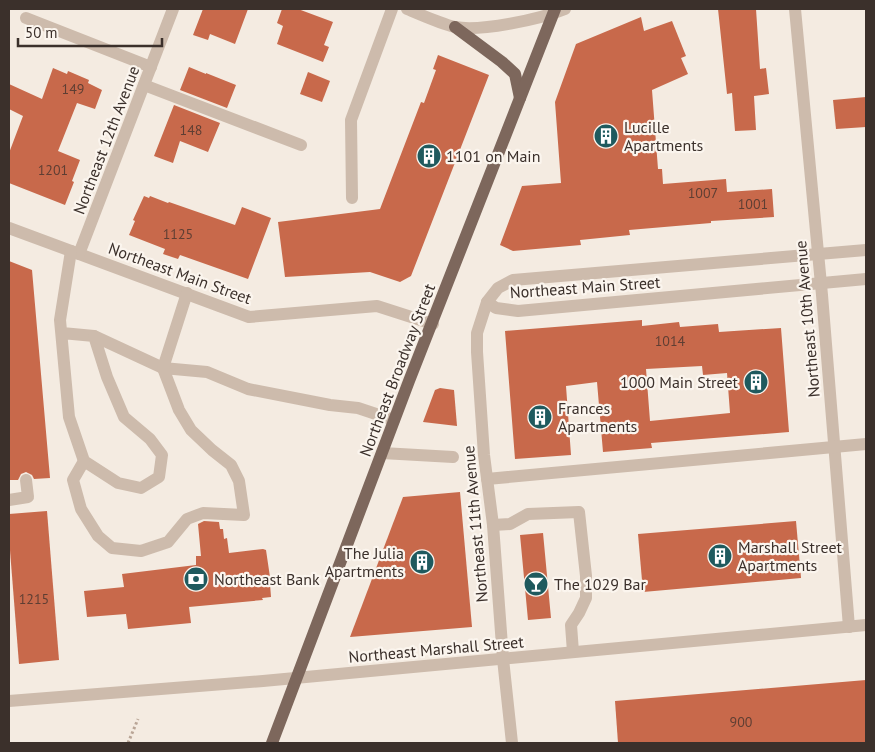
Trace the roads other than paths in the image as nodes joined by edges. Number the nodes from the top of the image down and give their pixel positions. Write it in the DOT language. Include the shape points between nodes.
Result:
graph roads {
  1 [pos="173,9"];
  2 [pos="392,9"];
  3 [pos="407,9"];
  4 [pos="565,9"];
  5 [pos="795,9"];
  6 [pos="554,11"];
  7 [pos="26,18"];
  8 [pos="455,27"];
  9 [pos="151,67"];
  10 [pos="144,85"];
  11 [pos="520,98"];
  12 [pos="301,145"];
  13 [pos="352,198"];
  14 [pos="9,228"];
  15 [pos="866,250"];
  16 [pos="75,252"];
  17 [pos="818,255"];
  18 [pos="866,279"];
  19 [pos="820,284"];
  20 [pos="187,293"];
  21 [pos="487,302"];
  22 [pos="433,324"];
  23 [pos="62,333"];
  24 [pos="94,336"];
  25 [pos="163,368"];
  26 [pos="394,420"];
  27 [pos="866,444"];
  28 [pos="834,447"];
  29 [pos="382,453"];
  30 [pos="453,457"];
  31 [pos="84,461"];
  32 [pos="487,479"];
  33 [pos="26,480"];
  34 [pos="9,500"];
  35 [pos="493,525"];
  36 [pos="866,625"];
  37 [pos="849,626"];
  38 [pos="573,652"];
  39 [pos="503,659"];
  40 [pos="297,678"];
  41 [pos="9,701"];
  42 [pos="272,743"];
  43 [pos="512,743"];
  1 -- 9 [label="street, Northeast 12th Avenue"];
  2 -- 13 [label="street" via="351,120"];
  3 -- 8 [label="street"];
  4 -- 6 [label="street"];
  5 -- 17 [label="street, Northeast 10th Avenue"];
  6 -- 8 [label="street" via="483,28"];
  6 -- 11 [label="main road, Northeast Broadway Street"];
  7 -- 9 [label="street"];
  8 -- 11 [label="main road" via="515,74"];
  9 -- 10 [label="street, Northeast 12th Avenue"];
  10 -- 12 [label="street"];
  10 -- 16 [label="street, Northeast 12th Avenue"];
  11 -- 22 [label="main road, Northeast Broadway Street"];
  14 -- 16 [label="street, Northeast Main Street"];
  15 -- 17 [label="street, Northeast Main Street"];
  16 -- 20 [label="street, Northeast Main Street"];
  16 -- 23 [label="street, Northeast 12th Avenue" via="60,320"];
  17 -- 19 [label="street, Northeast 10th Avenue"];
  17 -- 21 [label="street, Northeast Main Street" via="513,280 498,288"];
  18 -- 19 [label="street, Northeast Main Street"];
  19 -- 21 [label="street, Northeast Main Street" via="518,311 496,308"];
  19 -- 28 [label="street, Northeast 10th Avenue"];
  20 -- 22 [label="street, Northeast Main Street" via="249,317 377,306"];
  20 -- 25 [label="street"];
  21 -- 32 [label="street, Northeast 11th Avenue" via="478,333 477,352"];
  22 -- 26 [label="main road, Northeast Broadway Street"];
  23 -- 24 [label="street"];
  23 -- 31 [label="street, Northeast 12th Avenue" via="69,417"];
  24 -- 25 [label="street"];
  24 -- 31 [label="street" via="124,417 150,439 162,455 159,477 141,488 118,483"];
  25 -- 26 [label="street" via="207,372 248,390 358,408"];
  25 -- 31 [label="street" via="179,410 191,430 231,465 239,481 244,515 202,513 187,519 168,542 141,551 112,548 98,536 81,509 73,480"];
  26 -- 29 [label="main road, Northeast Broadway Street"];
  27 -- 28 [label="street"];
  28 -- 32 [label="street"];
  28 -- 37 [label="street, Northeast 10th Avenue"];
  29 -- 30 [label="street"];
  29 -- 40 [label="main road, Northeast Broadway Street"];
  32 -- 35 [label="street, Northeast 11th Avenue"];
  33 -- 34 [label="street" via="28,497"];
  35 -- 38 [label="street" via="510,524 528,514 579,512 586,598 571,625"];
  35 -- 39 [label="street, Northeast 11th Avenue"];
  36 -- 37 [label="street, Northeast Marshall Street"];
  37 -- 38 [label="street, Northeast Marshall Street"];
  38 -- 39 [label="street, Northeast Marshall Street"];
  39 -- 40 [label="street, Northeast Marshall Street"];
  39 -- 43 [label="street, Northeast 11th Avenue"];
  40 -- 41 [label="street, Northeast Marshall Street"];
  40 -- 42 [label="main road, Northeast Broadway Street"];
}
